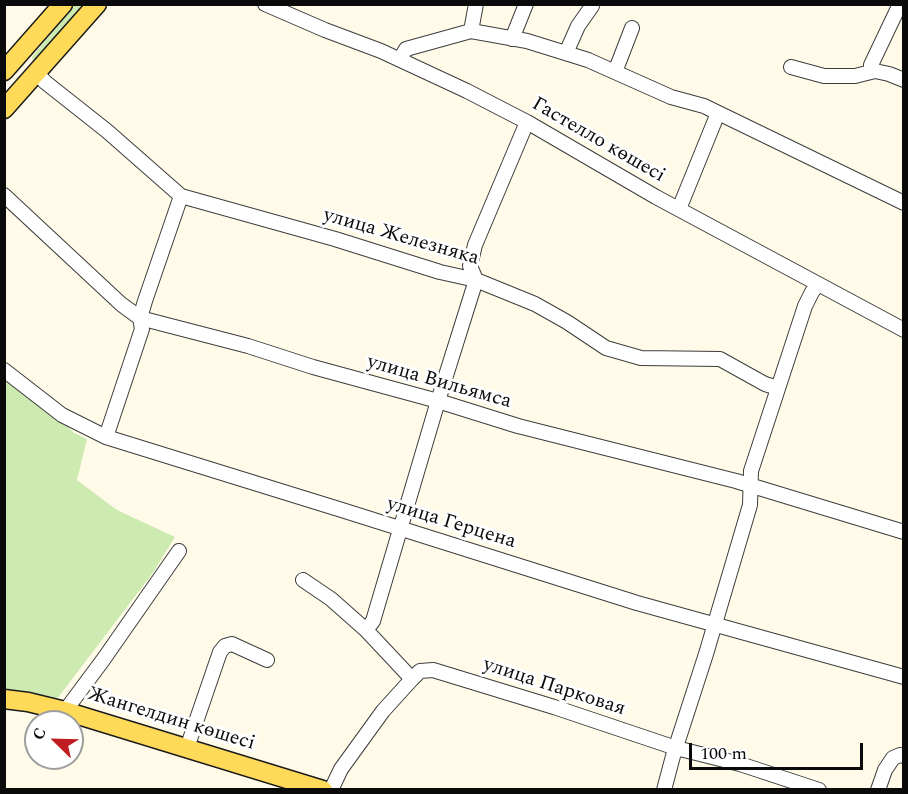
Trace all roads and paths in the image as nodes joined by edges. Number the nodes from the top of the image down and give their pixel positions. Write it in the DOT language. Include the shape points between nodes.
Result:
graph roads {
  1 [pos="63,4"];
  2 [pos="97,4"];
  3 [pos="265,4"];
  4 [pos="476,4"];
  5 [pos="526,4"];
  6 [pos="900,4"];
  7 [pos="592,6"];
  8 [pos="632,28"];
  9 [pos="471,31"];
  10 [pos="512,39"];
  11 [pos="566,53"];
  12 [pos="400,59"];
  13 [pos="791,67"];
  14 [pos="4,71"];
  15 [pos="875,71"];
  16 [pos="615,72"];
  17 [pos="37,73"];
  18 [pos="903,80"];
  19 [pos="4,109"];
  20 [pos="718,113"];
  21 [pos="527,123"];
  22 [pos="4,195"];
  23 [pos="181,195"];
  24 [pos="903,203"];
  25 [pos="679,209"];
  26 [pos="476,280"];
  27 [pos="818,284"];
  28 [pos="140,318"];
  29 [pos="903,330"];
  30 [pos="4,370"];
  31 [pos="778,388"];
  32 [pos="438,401"];
  33 [pos="106,438"];
  34 [pos="750,485"];
  35 [pos="401,528"];
  36 [pos="903,532"];
  37 [pos="179,551"];
  38 [pos="303,580"];
  39 [pos="714,625"];
  40 [pos="366,630"];
  41 [pos="267,660"];
  42 [pos="903,677"];
  43 [pos="412,679"];
  44 [pos="4,699"];
  45 [pos="61,710"];
  46 [pos="66,710"];
  47 [pos="84,717"];
  48 [pos="187,748"];
  49 [pos="676,748"];
  50 [pos="903,756"];
  51 [pos="322,789"];
  52 [pos="331,789"];
  53 [pos="664,789"];
  54 [pos="819,789"];
  55 [pos="879,789"];
  1 -- 14 [label="main road"];
  2 -- 17 [label="main road"];
  3 -- 12 [label="street, Гастелло көшесі"];
  4 -- 9 [label="street"];
  5 -- 10 [label="street"];
  6 -- 15 [label="street" via="871,65"];
  7 -- 11 [label="street"];
  8 -- 16 [label="street"];
  9 -- 10 [label="street"];
  9 -- 12 [label="street" via="406,49"];
  10 -- 11 [label="street"];
  11 -- 16 [label="street"];
  12 -- 21 [label="street, Гастелло көшесі"];
  13 -- 15 [label="street" via="824,76 855,76"];
  15 -- 18 [label="street"];
  16 -- 20 [label="street"];
  17 -- 19 [label="main road"];
  17 -- 23 [label="street, улица Железняка"];
  20 -- 24 [label="street"];
  20 -- 25 [label="street"];
  21 -- 25 [label="street, Гастелло көшесі"];
  21 -- 26 [label="street" via="476,245 470,266"];
  22 -- 28 [label="street, улица Вильямса"];
  23 -- 26 [label="street, улица Железняка"];
  23 -- 28 [label="street"];
  25 -- 27 [label="street, Гастелло көшесі"];
  26 -- 31 [label="street, улица Железняка" via="535,304 606,348 641,358 720,359"];
  26 -- 32 [label="street"];
  27 -- 29 [label="street, Гастелло көшесі"];
  27 -- 31 [label="street" via="805,306"];
  28 -- 32 [label="street, улица Вильямса"];
  28 -- 33 [label="street" via="142,329"];
  30 -- 33 [label="street, улица Герцена" via="62,415"];
  31 -- 34 [label="street"];
  32 -- 34 [label="street, улица Вильямса" via="518,426"];
  32 -- 35 [label="street"];
  33 -- 35 [label="street, улица Герцена"];
  34 -- 36 [label="street, улица Вильямса"];
  34 -- 39 [label="street" via="750,505"];
  35 -- 39 [label="street, улица Герцена"];
  35 -- 40 [label="street" via="373,621"];
  37 -- 46 [label="street"];
  38 -- 40 [label="street"];
  39 -- 42 [label="street, улица Герцена"];
  39 -- 49 [label="street"];
  40 -- 43 [label="street"];
  41 -- 48 [label="street" via="232,644 225,646"];
  43 -- 49 [label="street, улица Парковая" via="420,671 433,670"];
  43 -- 52 [label="street" via="383,711"];
  44 -- 45 [label="main road, Жангелдин көшесі"];
  47 -- 48 [label="main road, Жангелдин көшесі"];
  48 -- 51 [label="main road, Жангелдин көшесі"];
  49 -- 53 [label="street"];
  49 -- 54 [label="street, улица Парковая"];
  50 -- 55 [label="street" via="893,758"];
}
